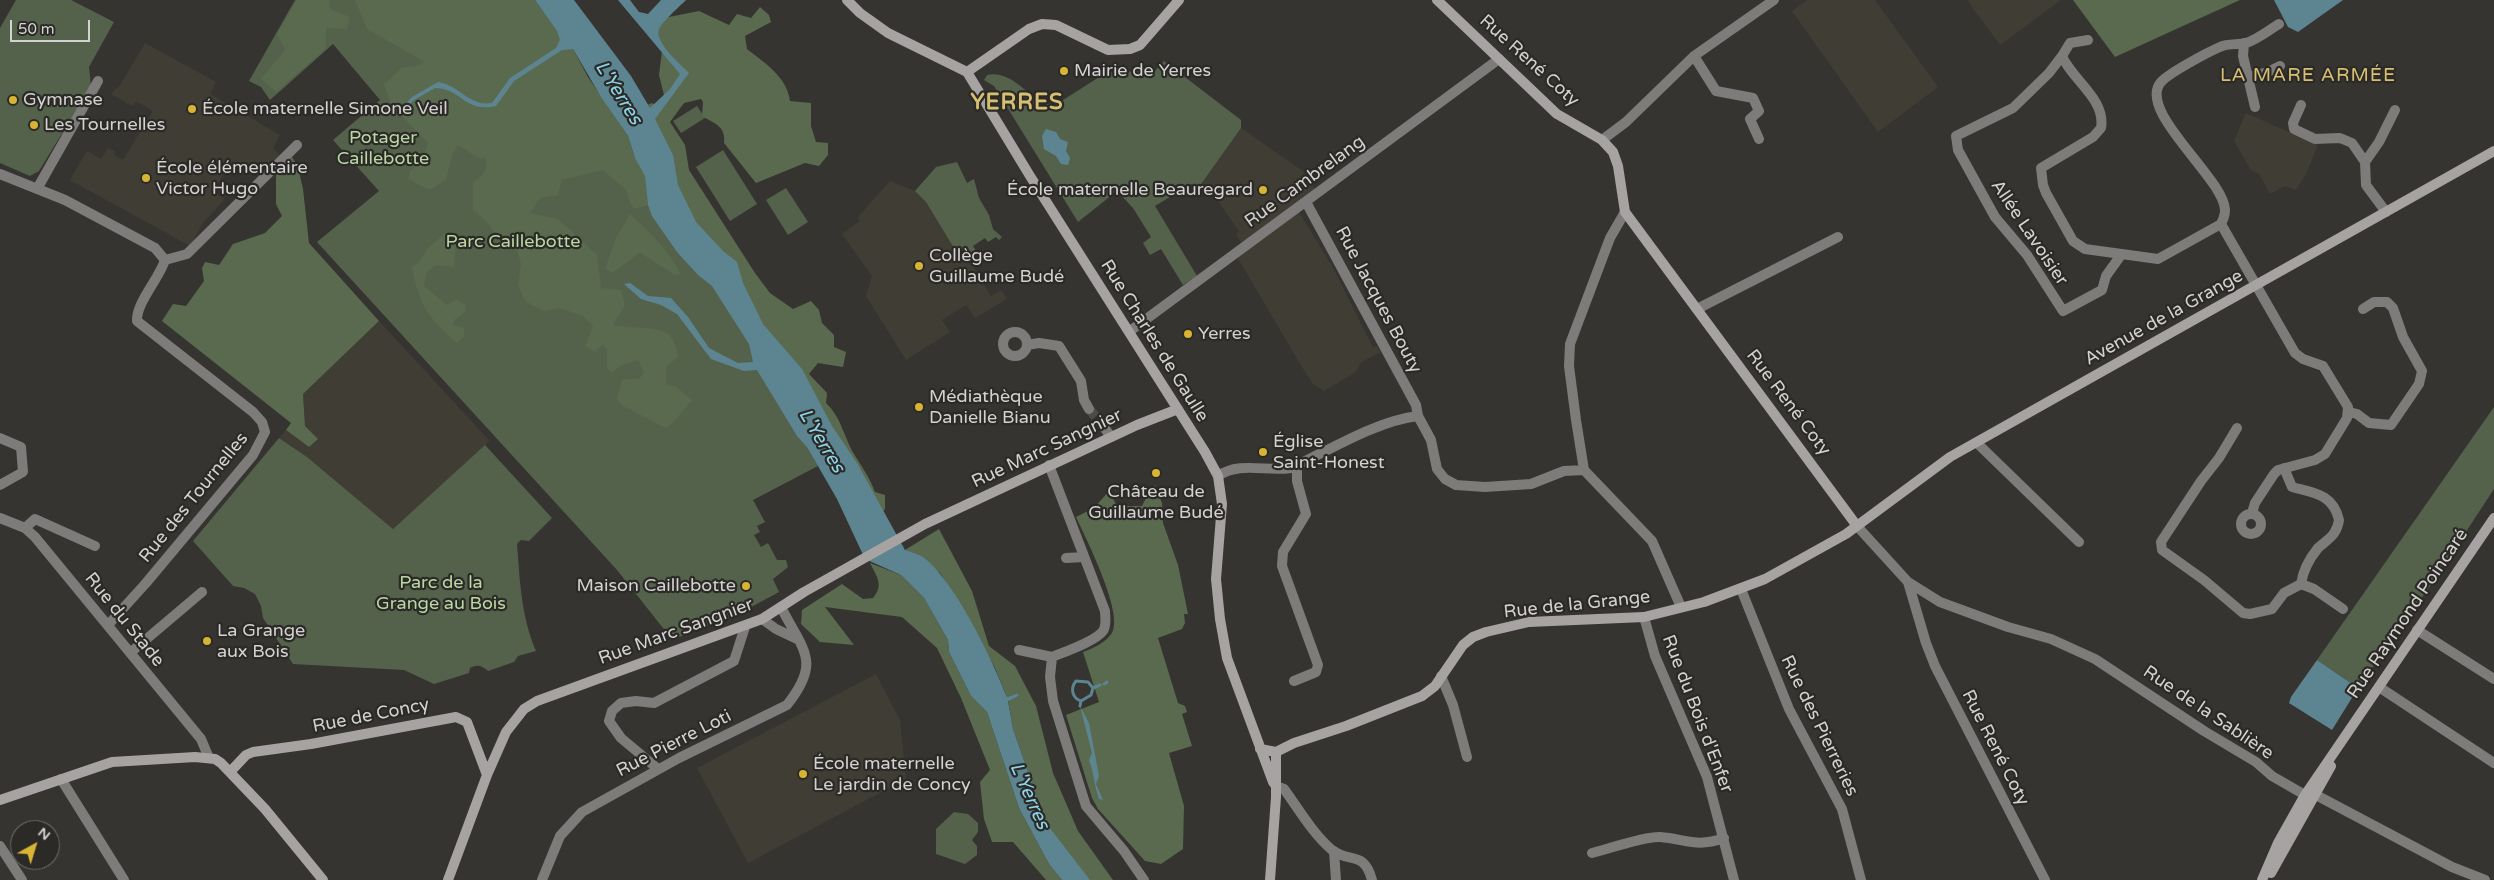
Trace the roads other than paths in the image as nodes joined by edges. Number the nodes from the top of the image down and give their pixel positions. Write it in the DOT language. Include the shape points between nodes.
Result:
graph roads {
  1 [pos="847,0"];
  2 [pos="1179,0"];
  3 [pos="1437,0"];
  4 [pos="1774,0"];
  5 [pos="2280,24"];
  6 [pos="2088,40"];
  7 [pos="2244,43"];
  8 [pos="1694,56"];
  9 [pos="2062,56"];
  10 [pos="1499,60"];
  11 [pos="2280,66"];
  12 [pos="967,72"];
  13 [pos="2248,77"];
  14 [pos="98,81"];
  15 [pos="2301,105"];
  16 [pos="2255,107"];
  17 [pos="2394,110"];
  18 [pos="1759,139"];
  19 [pos="1602,140"];
  20 [pos="297,145"];
  21 [pos="2494,151"];
  22 [pos="2365,162"];
  23 [pos="0,174"];
  24 [pos="37,189"];
  25 [pos="1306,202"];
  26 [pos="1626,212"];
  27 [pos="2386,212"];
  28 [pos="2221,224"];
  29 [pos="1838,237"];
  30 [pos="2121,255"];
  31 [pos="165,260"];
  32 [pos="2256,286"];
  33 [pos="1697,309"];
  34 [pos="2363,309"];
  35 [pos="1130,331"];
  36 [pos="1027,345"];
  37 [pos="1089,409"];
  38 [pos="1178,409"];
  39 [pos="2349,412"];
  40 [pos="1418,416"];
  41 [pos="1100,423"];
  42 [pos="2237,428"];
  43 [pos="1111,437"];
  44 [pos="0,438"];
  45 [pos="1978,443"];
  46 [pos="1049,465"];
  47 [pos="1297,465"];
  48 [pos="2284,468"];
  49 [pos="1584,470"];
  50 [pos="1218,476"];
  51 [pos="0,485"];
  52 [pos="2252,513"];
  53 [pos="0,518"];
  54 [pos="2494,518"];
  55 [pos="1857,526"];
  56 [pos="25,528"];
  57 [pos="2078,542"];
  58 [pos="95,546"];
  59 [pos="1084,557"];
  60 [pos="1066,558"];
  61 [pos="1908,582"];
  62 [pos="2301,584"];
  63 [pos="1741,589"];
  64 [pos="202,592"];
  65 [pos="782,607"];
  66 [pos="1681,607"];
  67 [pos="2343,609"];
  68 [pos="1644,617"];
  69 [pos="762,620"];
  70 [pos="108,625"];
  71 [pos="745,627"];
  72 [pos="2417,630"];
  73 [pos="797,638"];
  74 [pos="1019,650"];
  75 [pos="130,652"];
  76 [pos="1052,658"];
  77 [pos="1441,676"];
  78 [pos="2494,678"];
  79 [pos="1294,681"];
  80 [pos="2379,687"];
  81 [pos="2350,730"];
  82 [pos="1260,749"];
  83 [pos="1276,752"];
  84 [pos="1467,757"];
  85 [pos="209,758"];
  86 [pos="2494,763"];
  87 [pos="658,770"];
  88 [pos="230,772"];
  89 [pos="487,775"];
  90 [pos="60,779"];
  91 [pos="1276,786"];
  92 [pos="2305,795"];
  93 [pos="2316,795"];
  94 [pos="0,800"];
  95 [pos="2307,809"];
  96 [pos="1724,838"];
  97 [pos="0,846"];
  98 [pos="1334,851"];
  99 [pos="1592,853"];
  100 [pos="22,880"];
  101 [pos="124,880"];
  102 [pos="323,880"];
  103 [pos="448,880"];
  104 [pos="542,880"];
  105 [pos="1144,880"];
  106 [pos="1270,880"];
  107 [pos="1336,880"];
  108 [pos="1372,880"];
  109 [pos="1734,880"];
  110 [pos="1861,880"];
  111 [pos="2045,880"];
  112 [pos="2262,880"];
  113 [pos="2268,880"];
  114 [pos="2485,880"];
  1 -- 12 [label="street" via="888,33"];
  2 -- 12 [label="street" via="1140,45 1130,49 1108,50 1056,26 1042,24 1029,29"];
  3 -- 10 [label="street, Rue René Coty"];
  4 -- 8 [label="street"];
  5 -- 7 [label="street"];
  6 -- 9 [label="street" via="2070,43"];
  7 -- 13 [label="street" via="2243,56"];
  7 -- 28 [label="street" via="2220,46 2167,77 2158,86 2157,98 2183,148 2204,170 2224,204"];
  8 -- 18 [label="street" via="1716,91 1753,98 1759,111 1750,119"];
  8 -- 19 [label="street" via="1626,122"];
  9 -- 30 [label="street" via="2068,69 2089,92 2102,115 2102,122 2093,137 2042,168 2043,184 2076,244 2085,249"];
  9 -- 30 [label="street, Allée Lavoisier" via="2049,74 2013,108 1956,136 1958,150 1995,217 2027,255 2061,309 2066,311 2102,290 2106,276"];
  10 -- 19 [label="street, Rue René Coty" via="1558,114"];
  10 -- 25 [label="street, Rue Cambrelang"];
  11 -- 13 [label="street"];
  12 -- 35 [label="street, Rue Charles de Gaulle"];
  13 -- 16 [label="street"];
  14 -- 24 [label="street"];
  15 -- 22 [label="street" via="2293,123 2294,129 2315,139 2345,138"];
  17 -- 22 [label="street"];
  19 -- 26 [label="street, Rue René Coty" via="1613,152 1618,166"];
  20 -- 31 [label="street" via="187,254"];
  21 -- 27 [label="street, Avenue de la Grange"];
  22 -- 27 [label="street" via="2366,185"];
  23 -- 24 [label="street"];
  24 -- 31 [label="street" via="65,200 155,248"];
  25 -- 35 [label="street, Rue Cambrelang"];
  25 -- 40 [label="street, Rue Jacques Bouty" via="1416,406"];
  26 -- 33 [label="street, Rue René Coty"];
  26 -- 49 [label="street" via="1610,238 1570,344 1569,366"];
  27 -- 32 [label="street, Avenue de la Grange"];
  28 -- 30 [label="street" via="2158,259"];
  28 -- 32 [label="street"];
  29 -- 33 [label="street"];
  31 -- 70 [label="street, Rue des Tournelles" via="161,274 137,312 137,321 253,412 262,422 265,432 256,452"];
  32 -- 39 [label="street" via="2295,353 2327,370"];
  32 -- 45 [label="street, Avenue de la Grange"];
  33 -- 55 [label="street, Rue René Coty"];
  34 -- 39 [label="street" via="2374,302 2387,302 2393,308 2403,338 2422,370 2419,384 2391,425 2369,423 2358,414"];
  35 -- 38 [label="street, Rue Charles de Gaulle"];
  36 -- 37 [label="street" via="1058,346 1081,381"];
  38 -- 43 [label="street, Rue Marc Sangnier"];
  38 -- 50 [label="street, Rue Charles de Gaulle"];
  39 -- 48 [label="street" via="2325,454"];
  40 -- 47 [label="street" via="1374,430"];
  40 -- 49 [label="street, Rue Jacques Bouty" via="1431,440 1436,469 1456,486 1531,484 1564,471"];
  41 -- 43 [label="street"];
  42 -- 62 [label="street" via="2161,542 2162,550 2243,613 2272,609 2284,593"];
  43 -- 46 [label="street, Rue Marc Sangnier"];
  44 -- 51 [label="street" via="21,447 23,472"];
  45 -- 55 [label="street, Avenue de la Grange" via="1950,457"];
  45 -- 57 [label="street"];
  46 -- 59 [label="street"];
  46 -- 65 [label="street, Rue Marc Sangnier" via="904,535"];
  47 -- 50 [label="street" via="1279,470 1231,468"];
  47 -- 79 [label="street" via="1297,481 1306,514 1284,552 1282,566 1318,665 1316,672"];
  48 -- 52 [label="street" via="2274,474"];
  48 -- 62 [label="street" via="2292,487 2314,491 2333,504 2339,520 2333,536 2318,548 2303,572"];
  49 -- 66 [label="street" via="1652,542"];
  50 -- 82 [label="street, Rue Charles de Gaulle" via="1222,504 1216,579 1220,619 1228,658"];
  53 -- 56 [label="street, Rue du Stade"];
  54 -- 72 [label="street, Rue Raymond Poincaré"];
  55 -- 61 [label="street, Rue René Coty"];
  55 -- 63 [label="street, Rue de la Grange" via="1791,566"];
  56 -- 58 [label="street" via="34,519"];
  56 -- 70 [label="street, Rue du Stade"];
  59 -- 60 [label="street"];
  59 -- 76 [label="street" via="1106,622 1103,631 1093,638"];
  61 -- 92 [label="street, Rue de la Sablière" via="1940,602 2051,639 2096,659"];
  61 -- 111 [label="street, Rue René Coty" via="1935,666"];
  62 -- 67 [label="street"];
  63 -- 66 [label="street, Rue de la Grange"];
  63 -- 110 [label="street, Rue des Pierreries" via="1789,709 1842,809"];
  64 -- 75 [label="street"];
  65 -- 69 [label="street, Rue Marc Sangnier"];
  65 -- 73 [label="street, Rue Pierre Loti"];
  66 -- 68 [label="street, Rue de la Grange"];
  68 -- 77 [label="street, Rue de la Grange" via="1548,621 1504,627 1473,637 1457,652"];
  68 -- 96 [label="street, Rue du Bois d'Enfer" via="1655,656 1707,777"];
  69 -- 71 [label="street, Rue Marc Sangnier"];
  69 -- 73 [label="street"];
  70 -- 75 [label="street, Rue du Stade"];
  71 -- 87 [label="street" via="734,661 654,703 621,703 612,711 610,721 621,738"];
  71 -- 89 [label="street, Rue Marc Sangnier" via="537,701 524,709 506,732"];
  72 -- 78 [label="street"];
  72 -- 80 [label="street, Rue Raymond Poincaré"];
  73 -- 87 [label="street, Rue Pierre Loti" via="805,650 807,674 787,705"];
  74 -- 76 [label="street"];
  75 -- 85 [label="street, Rue du Stade" via="206,745"];
  76 -- 105 [label="street" via="1050,677 1054,701 1086,806 1124,850"];
  77 -- 83 [label="street, Rue de la Grange" via="1435,686 1422,696"];
  77 -- 84 [label="street" via="1453,704"];
  80 -- 81 [label="street, Rue Raymond Poincaré"];
  80 -- 86 [label="street"];
  81 -- 92 [label="street, Rue Raymond Poincaré"];
  81 -- 93 [label="street, Rue Raymond Poincaré"];
  82 -- 83 [label="street"];
  82 -- 91 [label="street, Rue Charles de Gaulle"];
  83 -- 91 [label="street"];
  85 -- 88 [label="street" via="221,762"];
  85 -- 90 [label="street" via="112,762"];
  87 -- 104 [label="street, Rue Pierre Loti" via="594,803 573,819 554,847"];
  88 -- 89 [label="street, Rue de Concy" via="246,755 254,752 456,717 467,722"];
  88 -- 102 [label="street"];
  89 -- 103 [label="street, Rue Marc Sangnier"];
  90 -- 94 [label="street"];
  90 -- 101 [label="street"];
  91 -- 98 [label="street" via="1284,788 1324,843"];
  91 -- 106 [label="street"];
  92 -- 93 [label="street, Rue de la Sablière"];
  92 -- 95 [label="street"];
  92 -- 112 [label="street, Rue Raymond Poincaré"];
  93 -- 95 [label="street, Rue Raymond Poincaré"];
  93 -- 114 [label="street, Rue de la Sablière" via="2452,867"];
  95 -- 113 [label="street, Rue Raymond Poincaré"];
  96 -- 99 [label="street" via="1708,844 1692,844 1658,836"];
  96 -- 109 [label="street, Rue du Bois d'Enfer"];
  97 -- 100 [label="street"];
  98 -- 107 [label="street"];
  98 -- 108 [label="street" via="1361,860"];
}
